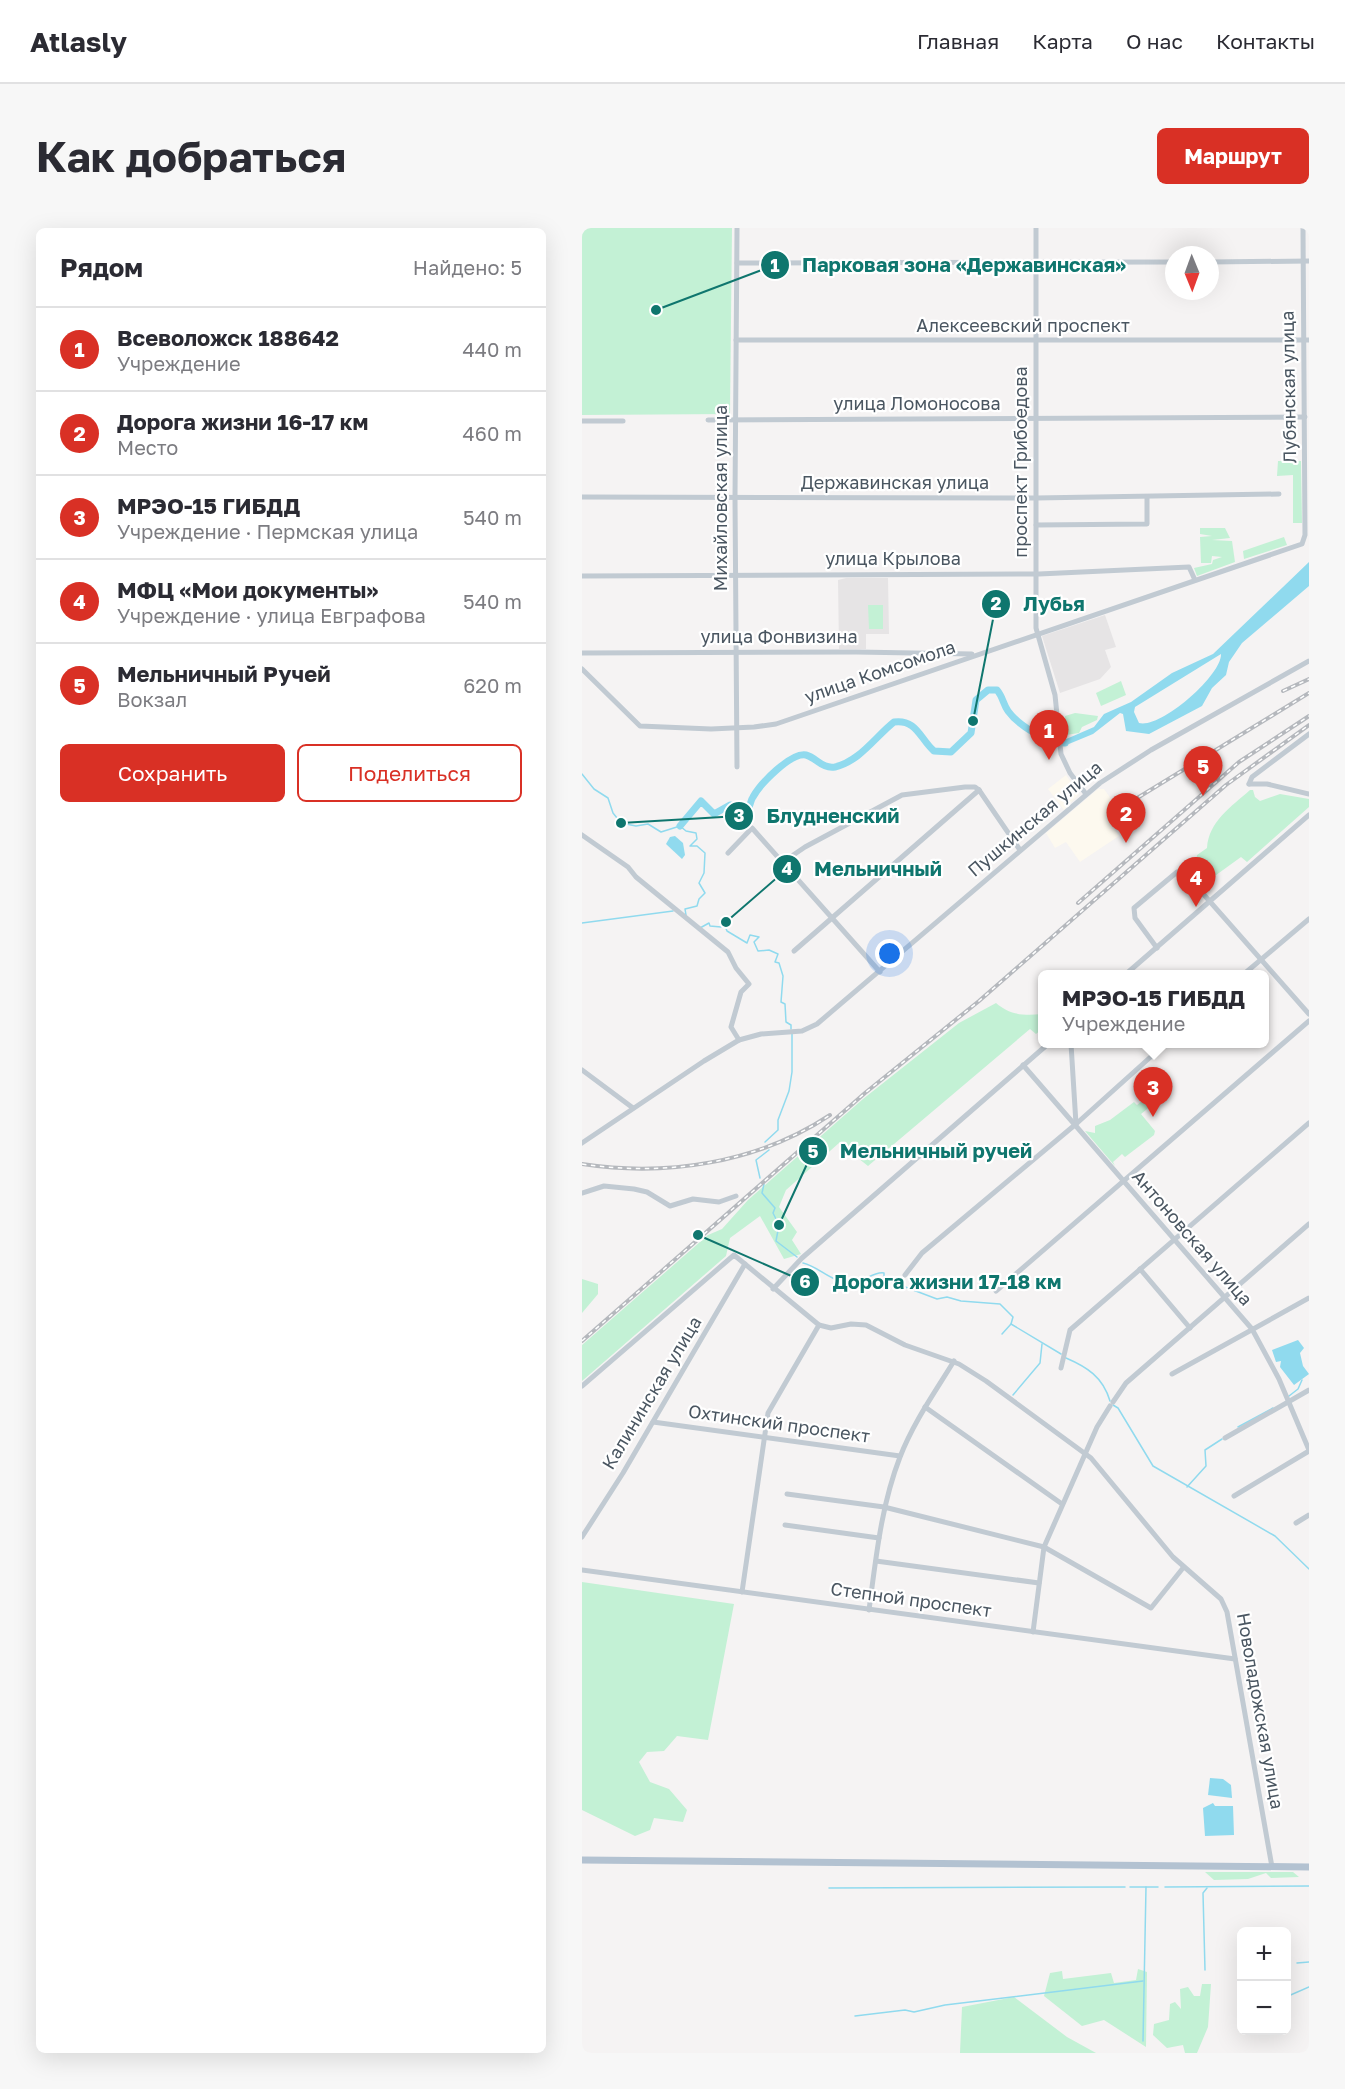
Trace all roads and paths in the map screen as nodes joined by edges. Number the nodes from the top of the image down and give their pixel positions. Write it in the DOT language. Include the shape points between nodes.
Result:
graph roads {
  1 [pos="1036,228"];
  2 [pos="1303,228"];
  3 [pos="737,229"];
  4 [pos="1306,261"];
  5 [pos="1036,262"];
  6 [pos="1165,262"];
  7 [pos="1219,262"];
  8 [pos="737,263"];
  9 [pos="736,340"];
  10 [pos="1036,340"];
  11 [pos="1306,340"];
  12 [pos="736,419"];
  13 [pos="1036,419"];
  14 [pos="1306,419"];
  15 [pos="708,420"];
  16 [pos="582,421"];
  17 [pos="623,421"];
  18 [pos="1279,494"];
  19 [pos="582,497"];
  20 [pos="1147,497"];
  21 [pos="735,498"];
  22 [pos="1036,498"];
  23 [pos="1036,525"];
  24 [pos="1302,544"];
  25 [pos="1036,574"];
  26 [pos="737,575"];
  27 [pos="582,576"];
  28 [pos="1195,580"];
  29 [pos="1037,634"];
  30 [pos="737,652"];
  31 [pos="582,653"];
  32 [pos="976,654"];
  33 [pos="1309,661"];
  34 [pos="582,669"];
  35 [pos="737,728"];
  36 [pos="1309,734"];
  37 [pos="737,767"];
  38 [pos="980,790"];
  39 [pos="1086,794"];
  40 [pos="1309,794"];
  41 [pos="1309,815"];
  42 [pos="582,835"];
  43 [pos="1020,850"];
  44 [pos="728,853"];
  45 [pos="783,862"];
  46 [pos="1210,901"];
  47 [pos="832,917"];
  48 [pos="1309,919"];
  49 [pos="1157,948"];
  50 [pos="794,951"];
  51 [pos="1261,960"];
  52 [pos="1132,970"];
  53 [pos="1250,970"];
  54 [pos="880,972"];
  55 [pos="1309,1014"];
  56 [pos="1309,1021"];
  57 [pos="739,1040"];
  58 [pos="1043,1048"];
  59 [pos="1071,1048"];
  60 [pos="1161,1048"];
  61 [pos="1023,1065"];
  62 [pos="582,1070"];
  63 [pos="633,1108"];
  64 [pos="1309,1123"];
  65 [pos="1076,1124"];
  66 [pos="582,1143"];
  67 [pos="1124,1182"];
  68 [pos="582,1193"];
  69 [pos="736,1196"];
  70 [pos="1309,1224"];
  71 [pos="1174,1240"];
  72 [pos="745,1264"];
  73 [pos="1140,1269"];
  74 [pos="905,1275"];
  75 [pos="773,1289"];
  76 [pos="996,1291"];
  77 [pos="1223,1298"];
  78 [pos="1309,1298"];
  79 [pos="819,1325"];
  80 [pos="1190,1328"];
  81 [pos="1252,1329"];
  82 [pos="954,1361"];
  83 [pos="1061,1368"];
  84 [pos="1172,1374"];
  85 [pos="582,1386"];
  86 [pos="1309,1390"];
  87 [pos="1288,1402"];
  88 [pos="925,1407"];
  89 [pos="653,1422"];
  90 [pos="763,1438"];
  91 [pos="1225,1438"];
  92 [pos="1309,1451"];
  93 [pos="1086,1454"];
  94 [pos="900,1456"];
  95 [pos="787,1494"];
  96 [pos="1234,1496"];
  97 [pos="1062,1504"];
  98 [pos="884,1507"];
  99 [pos="1309,1515"];
  100 [pos="1296,1523"];
  101 [pos="785,1525"];
  102 [pos="582,1536"];
  103 [pos="879,1538"];
  104 [pos="1044,1547"];
  105 [pos="876,1561"];
  106 [pos="1183,1568"];
  107 [pos="582,1570"];
  108 [pos="1039,1584"];
  109 [pos="742,1592"];
  110 [pos="868,1610"];
  111 [pos="1033,1632"];
  112 [pos="1235,1659"];
  113 [pos="582,1860"];
  114 [pos="1272,1867"];
  115 [pos="1309,1867"];
  1 -- 5 [label="street, проспект Грибоедова"];
  2 -- 4 [label="street, Лубянская улица"];
  3 -- 8 [label="street, Михайловская улица"];
  4 -- 7 [label="street"];
  4 -- 11 [label="street, Лубянская улица"];
  5 -- 6 [label="street"];
  5 -- 8 [label="street"];
  5 -- 10 [label="street, проспект Грибоедова"];
  8 -- 9 [label="street, Михайловская улица"];
  9 -- 10 [label="street, Алексеевский проспект"];
  9 -- 12 [label="street, Михайловская улица"];
  10 -- 11 [label="street, Алексеевский проспект"];
  10 -- 13 [label="street, проспект Грибоедова"];
  11 -- 14 [label="street, Лубянская улица"];
  12 -- 13 [label="street, улица Ломоносова"];
  12 -- 15 [label="street, улица Ломоносова"];
  12 -- 21 [label="street, Михайловская улица"];
  13 -- 14 [label="street, улица Ломоносова"];
  13 -- 22 [label="street, проспект Грибоедова"];
  14 -- 24 [label="street, Лубянская улица"];
  16 -- 17 [label="street"];
  18 -- 20 [label="street, Державинская улица"];
  19 -- 21 [label="street, Державинская улица"];
  20 -- 22 [label="street, Державинская улица"];
  20 -- 23 [label="street" via="1147,524"];
  21 -- 22 [label="street, Державинская улица"];
  21 -- 26 [label="street, Михайловская улица"];
  22 -- 23 [label="street, проспект Грибоедова"];
  23 -- 25 [label="street, проспект Грибоедова"];
  24 -- 28 [label="street, улица Комсомола"];
  25 -- 26 [label="street, улица Крылова"];
  25 -- 28 [label="street, улица Крылова" via="1188,567"];
  25 -- 29 [label="street, проспект Грибоедова"];
  26 -- 27 [label="street, улица Крылова"];
  26 -- 30 [label="street, Михайловская улица"];
  28 -- 29 [label="street, улица Комсомола"];
  29 -- 32 [label="street, улица Комсомола"];
  29 -- 39 [label="street, проспект Грибоедова" via="1055,695 1059,747 1070,773"];
  30 -- 31 [label="street, улица Фонвизина"];
  30 -- 32 [label="street, улица Фонвизина"];
  30 -- 35 [label="street, Михайловская улица"];
  32 -- 35 [label="street, улица Комсомола" via="776,724"];
  33 -- 39 [label="street, Пушкинская улица" via="1151,750"];
  34 -- 35 [label="street, улица Комсомола" via="640,726"];
  35 -- 37 [label="street, Михайловская улица"];
  36 -- 40 [label="street" via="1272,760 1249,784"];
  38 -- 43 [label="street"];
  38 -- 45 [label="street" via="965,787 902,795"];
  38 -- 47 [label="street"];
  39 -- 43 [label="street, Пушкинская улица"];
  41 -- 46 [label="street"];
  42 -- 57 [label="street" via="628,867 728,952 749,984 741,992 731,1027"];
  43 -- 54 [label="street, Пушкинская улица"];
  44 -- 45 [label="street" via="752,828"];
  45 -- 47 [label="street"];
  46 -- 49 [label="street"];
  46 -- 49 [label="street" via="1186,873 1177,872 1134,908 1136,918"];
  46 -- 51 [label="street"];
  47 -- 50 [label="street"];
  47 -- 54 [label="street"];
  48 -- 51 [label="street"];
  49 -- 52 [label="street"];
  51 -- 53 [label="street"];
  51 -- 55 [label="street"];
  54 -- 57 [label="street, Пушкинская улица" via="818,1023 796,1032"];
  56 -- 67 [label="street"];
  57 -- 63 [label="street, Пушкинская улица"];
  58 -- 61 [label="street"];
  59 -- 65 [label="street"];
  60 -- 65 [label="street"];
  61 -- 65 [label="street, Антоновская улица"];
  61 -- 75 [label="street" via="800,1260"];
  62 -- 63 [label="street"];
  63 -- 66 [label="street, Пушкинская улица"];
  64 -- 71 [label="street"];
  65 -- 67 [label="street, Антоновская улица"];
  65 -- 74 [label="street" via="922,1253"];
  67 -- 71 [label="street, Антоновская улица"];
  67 -- 76 [label="street"];
  68 -- 69 [label="street" via="604,1186 634,1189 670,1206 693,1199 719,1202"];
  70 -- 77 [label="street"];
  71 -- 73 [label="street"];
  71 -- 77 [label="street, Антоновская улица"];
  72 -- 75 [label="street"];
  72 -- 85 [label="street" via="734,1255"];
  72 -- 89 [label="street, Калининская улица"];
  73 -- 80 [label="street"];
  73 -- 83 [label="street" via="1070,1330"];
  75 -- 79 [label="street"];
  77 -- 80 [label="street"];
  77 -- 81 [label="street, Антоновская улица"];
  78 -- 81 [label="street"];
  79 -- 82 [label="street, Новоладожская улица" via="866,1325 905,1345"];
  79 -- 90 [label="street" via="768,1413"];
  80 -- 93 [label="street" via="1123,1386 1097,1427"];
  81 -- 84 [label="street"];
  81 -- 87 [label="street, Антоновская улица"];
  82 -- 88 [label="street"];
  82 -- 93 [label="street, Новоладожская улица"];
  86 -- 87 [label="street"];
  87 -- 91 [label="street"];
  87 -- 92 [label="street, Антоновская улица"];
  88 -- 94 [label="street"];
  88 -- 97 [label="street"];
  89 -- 90 [label="street, Охтинский проспект"];
  89 -- 102 [label="street, Калининская улица"];
  90 -- 94 [label="street, Охтинский проспект"];
  90 -- 109 [label="street"];
  92 -- 96 [label="street"];
  93 -- 97 [label="street"];
  93 -- 106 [label="street, Новоладожская улица"];
  94 -- 98 [label="street"];
  95 -- 98 [label="street"];
  97 -- 104 [label="street"];
  98 -- 103 [label="street"];
  98 -- 104 [label="street"];
  99 -- 100 [label="street"];
  101 -- 103 [label="street"];
  103 -- 105 [label="street"];
  104 -- 106 [label="street" via="1151,1608"];
  104 -- 108 [label="street"];
  105 -- 108 [label="street"];
  105 -- 110 [label="street"];
  106 -- 112 [label="street, Новоладожская улица" via="1224,1603"];
  107 -- 109 [label="street, Степной проспект"];
  108 -- 111 [label="street"];
  109 -- 110 [label="street, Степной проспект"];
  110 -- 111 [label="street, Степной проспект"];
  111 -- 112 [label="street, Степной проспект"];
  112 -- 114 [label="street, Новоладожская улица"];
  113 -- 114 [label="main road"];
  114 -- 115 [label="main road"];
}
